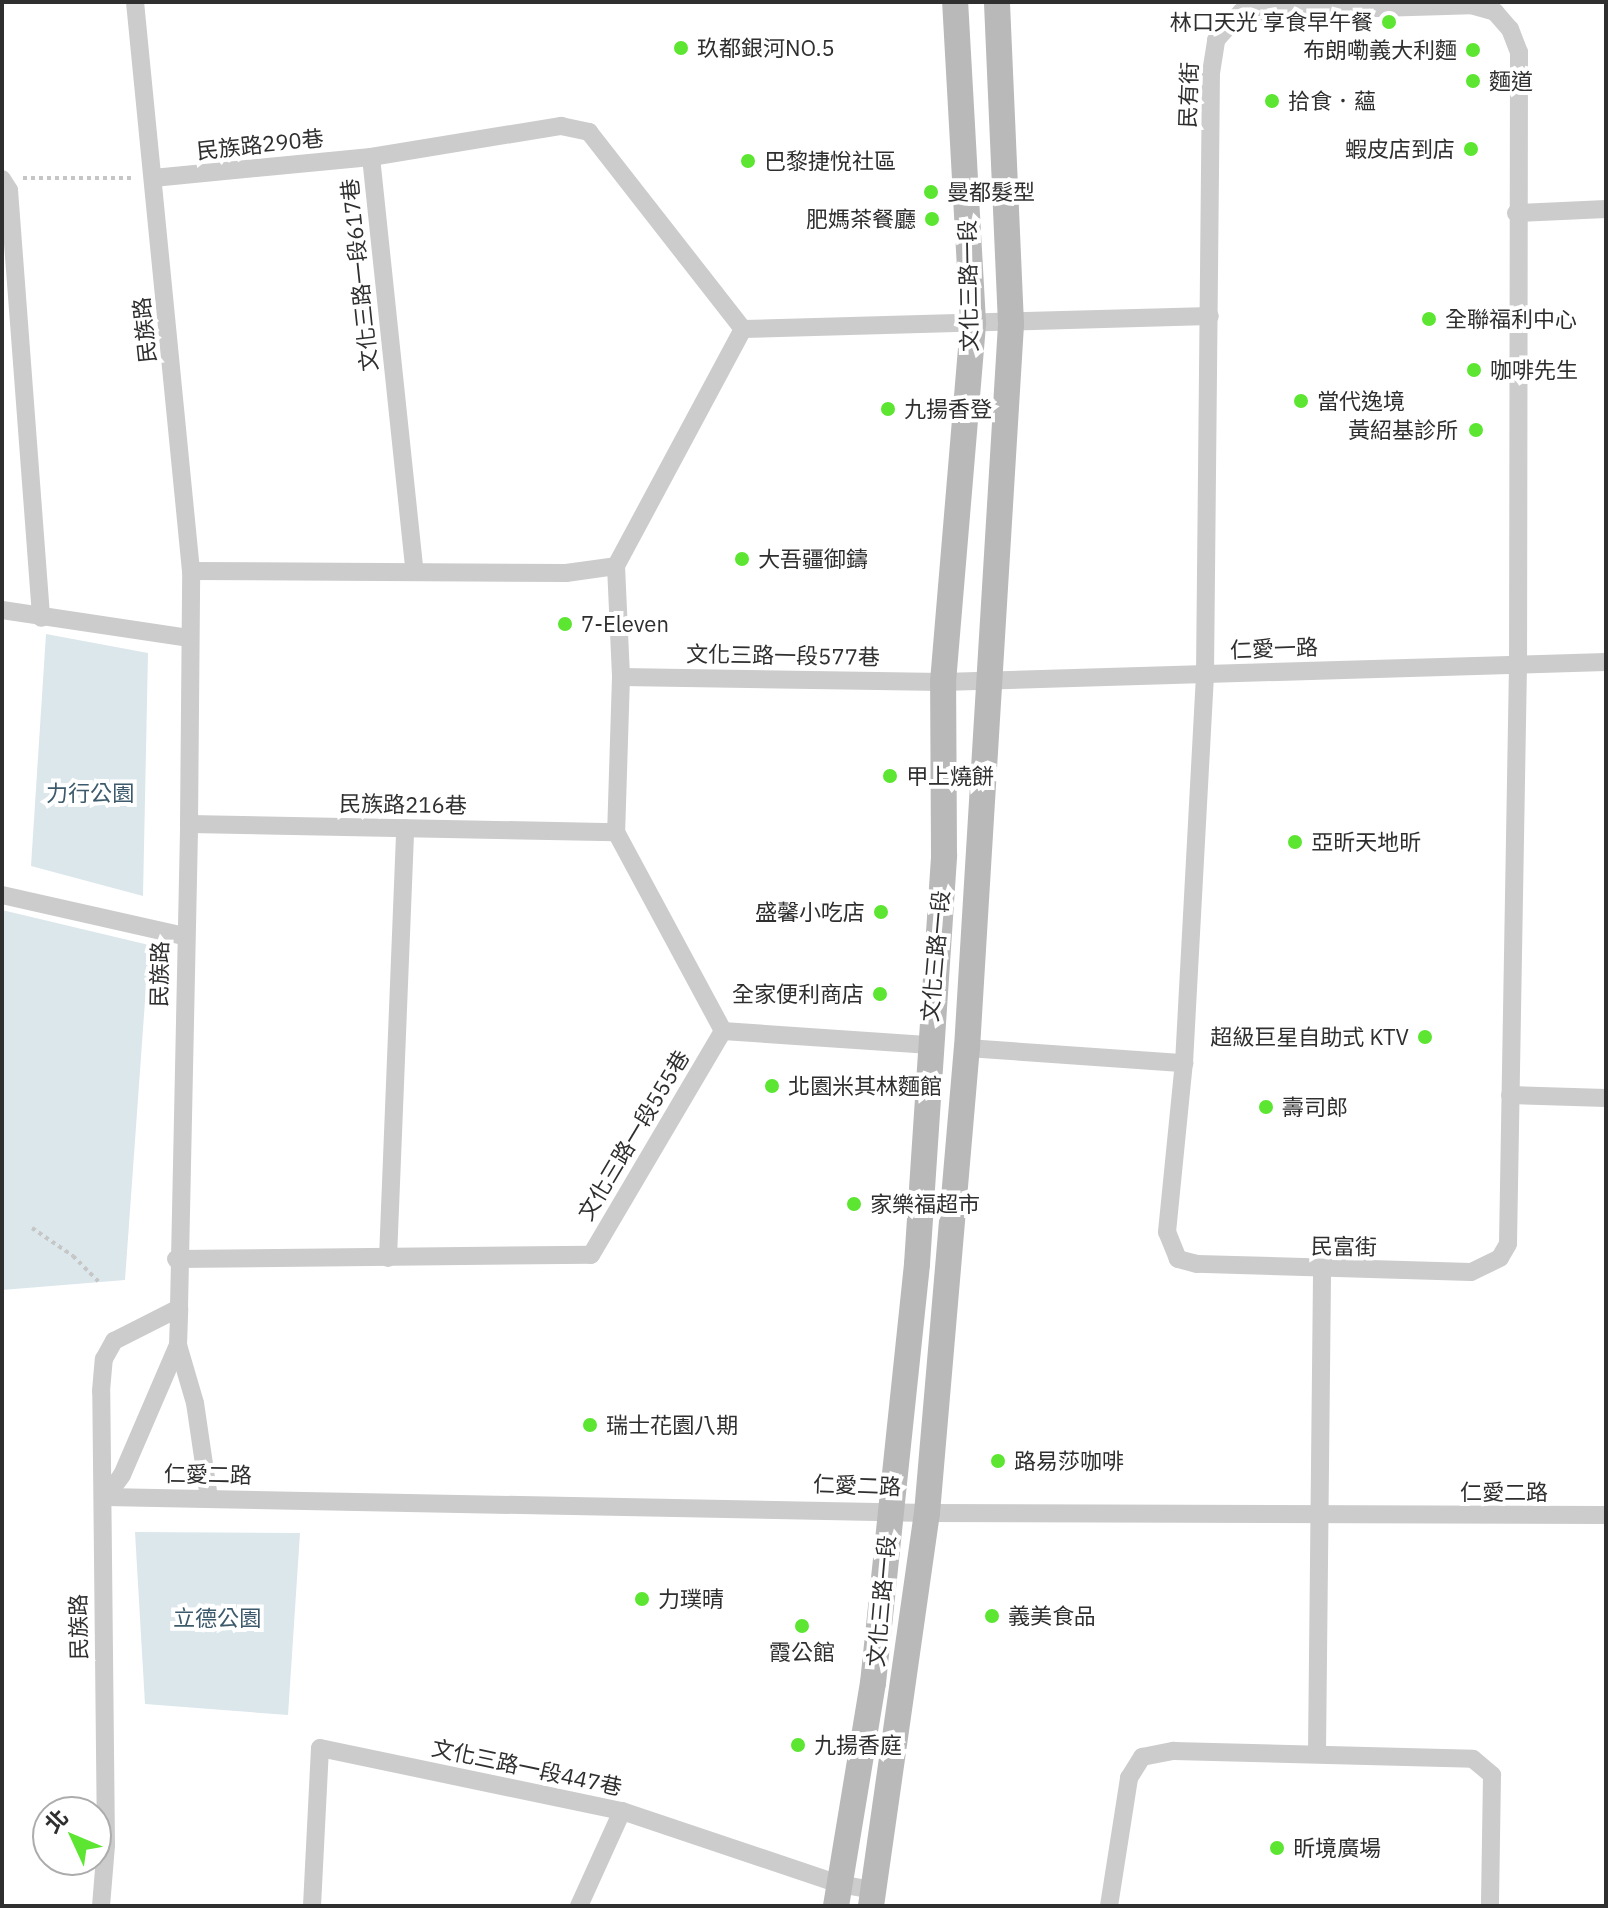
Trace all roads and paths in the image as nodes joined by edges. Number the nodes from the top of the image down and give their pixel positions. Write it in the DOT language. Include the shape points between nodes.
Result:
graph roads {
  1 [pos="135,2"];
  2 [pos="955,2"];
  3 [pos="997,2"];
  4 [pos="1345,6"];
  5 [pos="371,157"];
  6 [pos="10,178"];
  7 [pos="153,178"];
  8 [pos="1606,209"];
  9 [pos="1516,213"];
  10 [pos="1210,316"];
  11 [pos="973,322"];
  12 [pos="1011,324"];
  13 [pos="743,329"];
  14 [pos="616,566"];
  15 [pos="414,569"];
  16 [pos="191,571"];
  17 [pos="2,610"];
  18 [pos="41,618"];
  19 [pos="190,638"];
  20 [pos="1606,662"];
  21 [pos="1518,665"];
  22 [pos="1205,674"];
  23 [pos="621,677"];
  24 [pos="988,680"];
  25 [pos="943,682"];
  26 [pos="189,824"];
  27 [pos="405,828"];
  28 [pos="616,832"];
  29 [pos="2,895"];
  30 [pos="184,936"];
  31 [pos="723,1031"];
  32 [pos="927,1045"];
  33 [pos="967,1048"];
  34 [pos="1184,1063"];
  35 [pos="1510,1095"];
  36 [pos="1606,1098"];
  37 [pos="32,1228"];
  38 [pos="388,1258"];
  39 [pos="176,1259"];
  40 [pos="1322,1270"];
  41 [pos="99,1282"];
  42 [pos="179,1308"];
  43 [pos="178,1345"];
  44 [pos="106,1497"];
  45 [pos="209,1498"];
  46 [pos="889,1509"];
  47 [pos="927,1513"];
  48 [pos="1606,1515"];
  49 [pos="1321,1516"];
  50 [pos="1317,1753"];
  51 [pos="622,1811"];
  52 [pos="837,1895"];
  53 [pos="872,1898"];
  54 [pos="101,1906"];
  55 [pos="312,1906"];
  56 [pos="579,1906"];
  57 [pos="1109,1906"];
  58 [pos="1490,1906"];
  1 -- 7 [label="street, 民族路"];
  2 -- 11 [label="street, 文化三路一段"];
  3 -- 12 [label="street, 文化三路一段"];
  4 -- 9 [label="street, 民有街" via="1471,5 1495,12 1510,29 1519,52"];
  4 -- 10 [label="street, 民有街" via="1241,12 1216,40 1211,73"];
  5 -- 7 [label="street, 民族路290巷"];
  5 -- 13 [label="street, 文化三路一段617巷" via="561,126 589,132"];
  5 -- 15 [label="street, 文化三路一段617巷"];
  6 -- 7 [label="path"];
  6 -- 18 [label="street"];
  7 -- 16 [label="street, 民族路"];
  8 -- 9 [label="street"];
  9 -- 21 [label="street, 民有街"];
  10 -- 12 [label="street"];
  10 -- 22 [label="street, 民有街"];
  11 -- 12 [label="street"];
  11 -- 13 [label="street"];
  11 -- 25 [label="street, 文化三路一段"];
  12 -- 24 [label="street, 文化三路一段"];
  13 -- 14 [label="street"];
  14 -- 15 [label="street" via="566,573"];
  14 -- 23 [label="street"];
  15 -- 16 [label="street"];
  16 -- 19 [label="street, 民族路"];
  17 -- 18 [label="street"];
  18 -- 19 [label="street"];
  19 -- 26 [label="street, 民族路"];
  20 -- 21 [label="street, 仁愛一路"];
  21 -- 22 [label="street, 仁愛一路"];
  21 -- 35 [label="street, 民富街"];
  22 -- 24 [label="street, 仁愛一路"];
  22 -- 34 [label="street, 民富街"];
  23 -- 25 [label="street, 文化三路一段577巷"];
  23 -- 28 [label="street"];
  24 -- 25 [label="street, 仁愛一路"];
  24 -- 33 [label="street, 文化三路一段"];
  25 -- 32 [label="street, 文化三路一段" via="944,855"];
  26 -- 27 [label="street, 民族路216巷"];
  26 -- 30 [label="street, 民族路"];
  27 -- 28 [label="street, 民族路216巷"];
  27 -- 38 [label="street"];
  28 -- 31 [label="street"];
  29 -- 30 [label="street"];
  30 -- 39 [label="street, 民族路"];
  31 -- 32 [label="street"];
  31 -- 38 [label="street, 文化三路一段555巷" via="591,1255"];
  32 -- 46 [label="street, 文化三路一段" via="917,1264"];
  33 -- 34 [label="street"];
  33 -- 47 [label="street, 文化三路一段"];
  34 -- 40 [label="street, 民富街" via="1167,1224 1178,1259"];
  35 -- 36 [label="street"];
  35 -- 40 [label="street, 民富街" via="1508,1244 1500,1258 1471,1272"];
  37 -- 41 [label="path"];
  38 -- 39 [label="street, 文化三路一段555巷"];
  39 -- 42 [label="street, 民族路"];
  40 -- 49 [label="street"];
  42 -- 43 [label="street"];
  42 -- 44 [label="street, 民族路" via="114,1341 104,1359 100,1429"];
  43 -- 44 [label="street" via="122,1475"];
  43 -- 45 [label="street" via="195,1403"];
  44 -- 45 [label="street, 仁愛二路"];
  44 -- 54 [label="street, 民族路" via="100,1581 106,1845"];
  45 -- 46 [label="street, 仁愛二路"];
  46 -- 47 [label="street, 仁愛二路"];
  46 -- 52 [label="street, 文化三路一段" via="873,1683"];
  47 -- 49 [label="street, 仁愛二路"];
  47 -- 53 [label="street, 文化三路一段"];
  48 -- 49 [label="street, 仁愛二路"];
  49 -- 50 [label="street"];
  50 -- 57 [label="street" via="1174,1751 1142,1757 1129,1778"];
  50 -- 58 [label="street" via="1473,1759 1492,1775"];
  51 -- 52 [label="street, 文化三路一段447巷"];
  51 -- 55 [label="street, 文化三路一段447巷" via="320,1748"];
  51 -- 56 [label="street"];
  52 -- 53 [label="street, 文化三路一段447巷"];
}
